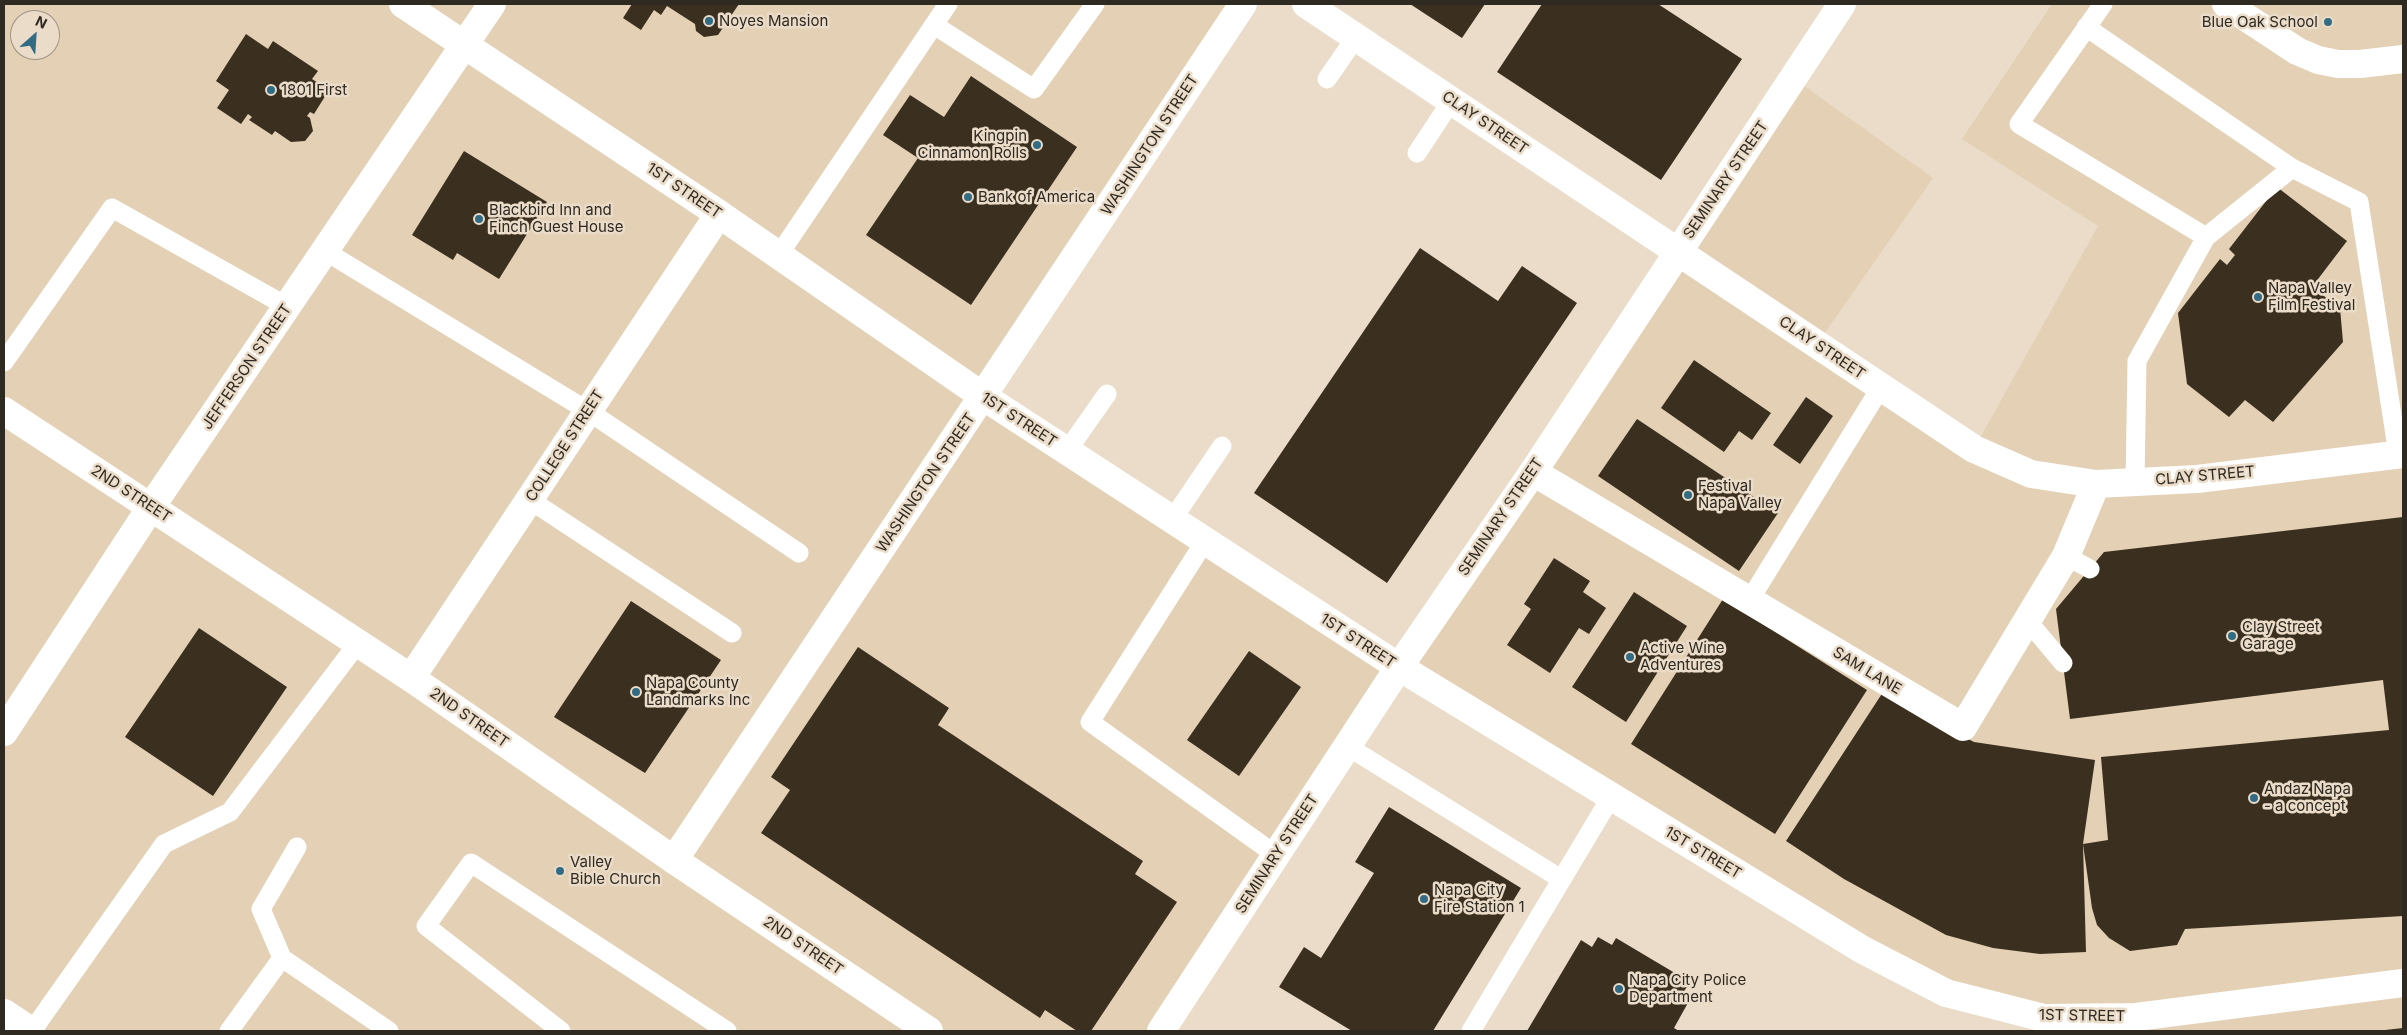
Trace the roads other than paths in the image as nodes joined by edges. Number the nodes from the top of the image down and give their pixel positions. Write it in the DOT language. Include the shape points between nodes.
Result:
graph roads {
  1 [pos="403,4"];
  2 [pos="492,4"];
  3 [pos="948,4"];
  4 [pos="1095,4"];
  5 [pos="1242,4"];
  6 [pos="1306,4"];
  7 [pos="1842,4"];
  8 [pos="2103,4"];
  9 [pos="2226,4"];
  10 [pos="934,25"];
  11 [pos="2086,27"];
  12 [pos="1356,37"];
  13 [pos="464,45"];
  14 [pos="2403,59"];
  15 [pos="1328,79"];
  16 [pos="1452,100"];
  17 [pos="1417,153"];
  18 [pos="2292,168"];
  19 [pos="719,214"];
  20 [pos="2206,237"];
  21 [pos="325,251"];
  22 [pos="1678,252"];
  23 [pos="778,256"];
  24 [pos="288,307"];
  25 [pos="4,362"];
  26 [pos="1881,387"];
  27 [pos="1107,394"];
  28 [pos="984,397"];
  29 [pos="4,411"];
  30 [pos="588,411"];
  31 [pos="1222,446"];
  32 [pos="1067,451"];
  33 [pos="2400,454"];
  34 [pos="1533,472"];
  35 [pos="2134,482"];
  36 [pos="2096,484"];
  37 [pos="530,500"];
  38 [pos="152,507"];
  39 [pos="1172,520"];
  40 [pos="1205,542"];
  41 [pos="799,553"];
  42 [pos="2066,556"];
  43 [pos="2090,569"];
  44 [pos="1749,601"];
  45 [pos="2027,620"];
  46 [pos="732,633"];
  47 [pos="358,644"];
  48 [pos="2063,663"];
  49 [pos="1399,667"];
  50 [pos="412,678"];
  51 [pos="4,732"];
  52 [pos="1347,746"];
  53 [pos="1611,797"];
  54 [pos="297,847"];
  55 [pos="1276,855"];
  56 [pos="674,860"];
  57 [pos="1561,879"];
  58 [pos="282,958"];
  59 [pos="2403,983"];
  60 [pos="4,1013"];
  61 [pos="2137,1024"];
  62 [pos="919,1028"];
  63 [pos="557,1030"];
  64 [pos="32,1031"];
  65 [pos="229,1031"];
  66 [pos="389,1031"];
  67 [pos="727,1031"];
  68 [pos="1161,1031"];
  69 [pos="1471,1031"];
  1 -- 13 [label="street, 1ST STREET"];
  2 -- 13 [label="street, JEFFERSON STREET"];
  3 -- 10 [label="lane"];
  4 -- 10 [label="lane" via="1034,89"];
  5 -- 28 [label="street, WASHINGTON STREET"];
  6 -- 12 [label="street, CLAY STREET"];
  7 -- 22 [label="street, SEMINARY STREET"];
  8 -- 11 [label="lane"];
  9 -- 14 [label="street" via="2297,51 2318,60 2360,64"];
  10 -- 23 [label="lane"];
  11 -- 18 [label="lane"];
  11 -- 20 [label="lane" via="2019,124"];
  12 -- 15 [label="lane"];
  12 -- 16 [label="street, CLAY STREET"];
  13 -- 19 [label="street, 1ST STREET"];
  13 -- 21 [label="street, JEFFERSON STREET"];
  16 -- 17 [label="lane"];
  16 -- 22 [label="street, CLAY STREET"];
  18 -- 20 [label="lane"];
  18 -- 33 [label="lane" via="2359,202"];
  19 -- 23 [label="street, 1ST STREET"];
  19 -- 30 [label="street, COLLEGE STREET"];
  20 -- 35 [label="lane" via="2137,361"];
  21 -- 24 [label="street, JEFFERSON STREET"];
  21 -- 30 [label="lane"];
  22 -- 26 [label="street, CLAY STREET"];
  22 -- 34 [label="street, SEMINARY STREET"];
  23 -- 28 [label="street, 1ST STREET"];
  24 -- 25 [label="lane" via="112,208"];
  24 -- 38 [label="street, JEFFERSON STREET"];
  26 -- 36 [label="street, CLAY STREET" via="1974,449 2031,474"];
  26 -- 44 [label="lane"];
  27 -- 32 [label="lane"];
  28 -- 32 [label="street, 1ST STREET"];
  28 -- 56 [label="street, WASHINGTON STREET"];
  29 -- 38 [label="street, 2ND STREET"];
  30 -- 37 [label="street, COLLEGE STREET"];
  30 -- 41 [label="lane"];
  31 -- 39 [label="lane"];
  32 -- 39 [label="street, 1ST STREET"];
  33 -- 35 [label="street, CLAY STREET" via="2196,479"];
  34 -- 44 [label="street, SAM LANE"];
  34 -- 49 [label="street, SEMINARY STREET"];
  35 -- 36 [label="street, CLAY STREET"];
  36 -- 42 [label="street, SAM LANE"];
  37 -- 46 [label="lane"];
  37 -- 50 [label="street, COLLEGE STREET"];
  38 -- 47 [label="street, 2ND STREET"];
  38 -- 51 [label="street, JEFFERSON STREET"];
  39 -- 40 [label="street, 1ST STREET"];
  40 -- 49 [label="street, 1ST STREET"];
  40 -- 55 [label="lane" via="1090,722"];
  42 -- 43 [label="lane"];
  42 -- 45 [label="street, SAM LANE"];
  44 -- 45 [label="street, SAM LANE" via="1963,727"];
  45 -- 48 [label="lane"];
  47 -- 50 [label="street, 2ND STREET"];
  47 -- 64 [label="lane" via="230,812 164,844"];
  49 -- 52 [label="street, SEMINARY STREET"];
  49 -- 53 [label="street, 1ST STREET"];
  50 -- 56 [label="street, 2ND STREET"];
  52 -- 55 [label="street, SEMINARY STREET"];
  52 -- 57 [label="lane"];
  53 -- 57 [label="lane"];
  53 -- 61 [label="street, 1ST STREET" via="1863,950 1946,993 2044,1018"];
  54 -- 58 [label="lane" via="261,909"];
  55 -- 68 [label="street, SEMINARY STREET"];
  56 -- 62 [label="street, 2ND STREET"];
  57 -- 69 [label="lane"];
  58 -- 65 [label="lane"];
  58 -- 66 [label="lane"];
  59 -- 61 [label="street, 1ST STREET"];
  60 -- 64 [label="street"];
  63 -- 67 [label="lane" via="426,926 471,863"];
}
